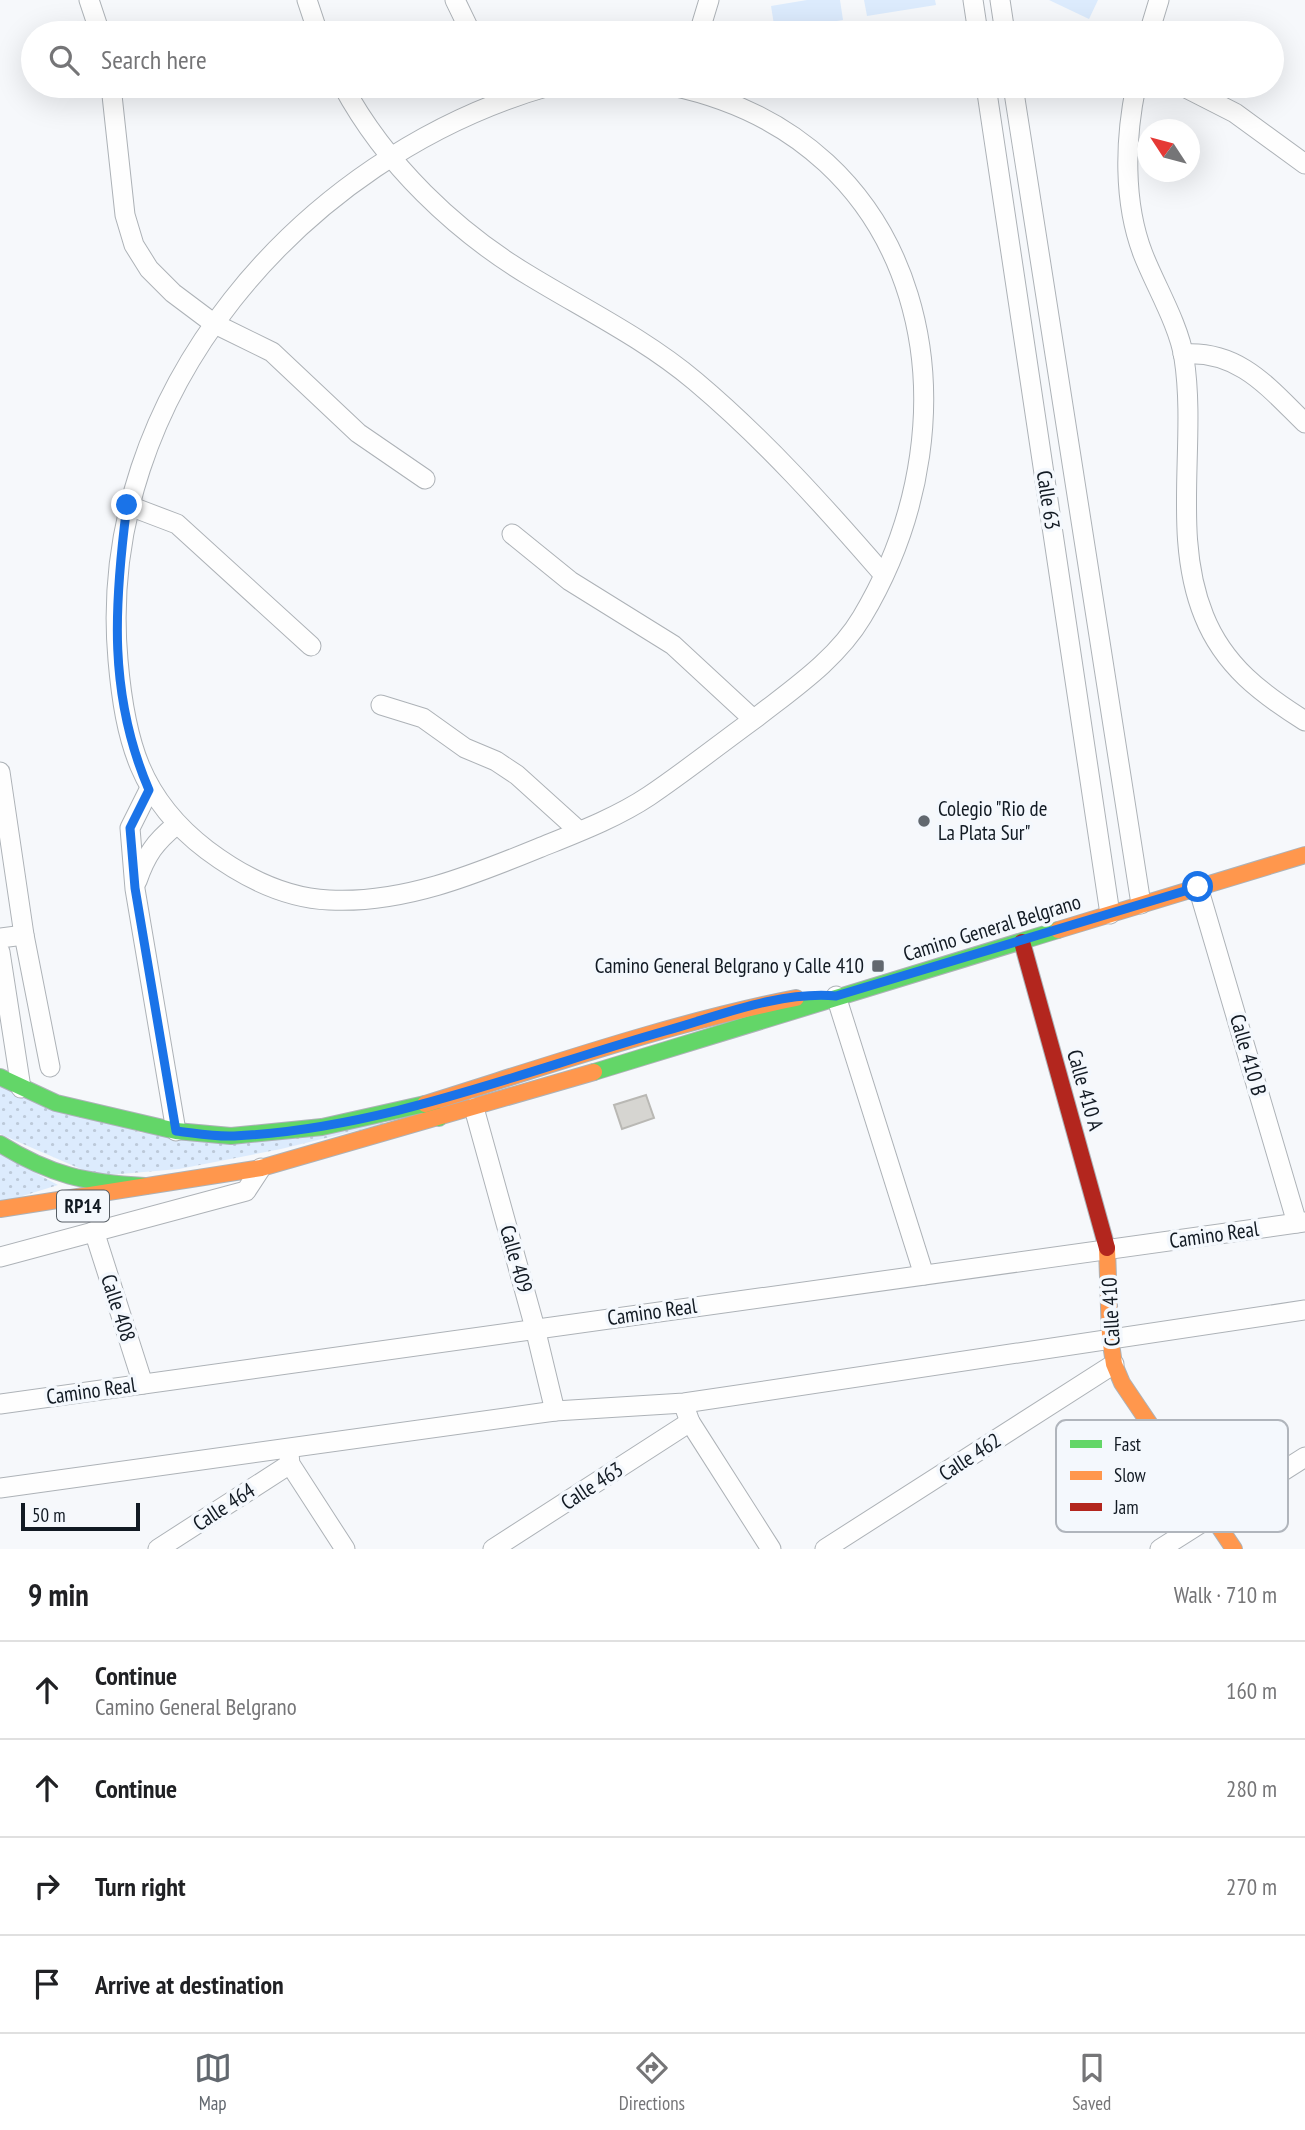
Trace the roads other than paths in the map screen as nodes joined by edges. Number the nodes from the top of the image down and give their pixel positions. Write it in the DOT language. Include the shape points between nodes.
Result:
graph roads {
  1 [pos="89,0"];
  2 [pos="307,0"];
  3 [pos="455,0"];
  4 [pos="695,0"];
  5 [pos="709,0"];
  6 [pos="973,0"];
  7 [pos="1000,0"];
  8 [pos="1159,0"];
  9 [pos="96,21"];
  10 [pos="314,21"];
  11 [pos="465,21"];
  12 [pos="689,21"];
  13 [pos="703,21"];
  14 [pos="976,21"];
  15 [pos="1003,21"];
  16 [pos="1153,21"];
  17 [pos="112,98"];
  18 [pos="351,98"];
  19 [pos="490,98"];
  20 [pos="710,98"];
  21 [pos="988,98"];
  22 [pos="1015,98"];
  23 [pos="1135,98"];
  24 [pos="1206,98"];
  25 [pos="392,157"];
  26 [pos="1305,164"];
  27 [pos="213,323"];
  28 [pos="1183,354"];
  29 [pos="1305,423"];
  30 [pos="425,479"];
  31 [pos="127,505"];
  32 [pos="512,534"];
  33 [pos="883,575"];
  34 [pos="311,646"];
  35 [pos="382,705"];
  36 [pos="753,719"];
  37 [pos="1305,721"];
  38 [pos="0,772"];
  39 [pos="149,790"];
  40 [pos="176,825"];
  41 [pos="579,831"];
  42 [pos="1305,855"];
  43 [pos="1198,887"];
  44 [pos="135,888"];
  45 [pos="1140,904"];
  46 [pos="1110,914"];
  47 [pos="24,935"];
  48 [pos="0,938"];
  49 [pos="1022,942"];
  50 [pos="0,952"];
  51 [pos="836,996"];
  52 [pos="50,1067"];
  53 [pos="0,1077"];
  54 [pos="22,1088"];
  55 [pos="425,1104"];
  56 [pos="474,1108"];
  57 [pos="439,1118"];
  58 [pos="176,1131"];
  59 [pos="0,1144"];
  60 [pos="261,1168"];
  61 [pos="164,1183"];
  62 [pos="145,1186"];
  63 [pos="0,1209"];
  64 [pos="0,1222"];
  65 [pos="1301,1222"];
  66 [pos="94,1231"];
  67 [pos="1108,1250"];
  68 [pos="0,1256"];
  69 [pos="924,1275"];
  70 [pos="1305,1310"];
  71 [pos="535,1328"];
  72 [pos="1110,1337"];
  73 [pos="1114,1364"];
  74 [pos="143,1384"];
  75 [pos="684,1403"];
  76 [pos="0,1404"];
  77 [pos="555,1411"];
  78 [pos="1147,1420"];
  79 [pos="690,1422"];
  80 [pos="289,1457"];
  81 [pos="1305,1457"];
  82 [pos="1288,1468"];
  83 [pos="0,1488"];
  84 [pos="1187,1532"];
  85 [pos="1223,1532"];
  86 [pos="158,1549"];
  87 [pos="345,1549"];
  88 [pos="493,1549"];
  89 [pos="771,1549"];
  90 [pos="825,1549"];
  91 [pos="1160,1549"];
  92 [pos="1234,1549"];
  1 -- 9 [label="street"];
  2 -- 10 [label="street"];
  3 -- 11 [label="street"];
  4 -- 12 [label="street"];
  5 -- 13 [label="street"];
  6 -- 14 [label="street"];
  7 -- 15 [label="street"];
  8 -- 16 [label="street"];
  17 -- 27 [label="street" via="125,215 134,245 173,293"];
  18 -- 25 [label="street"];
  19 -- 25 [label="street"];
  20 -- 33 [label="street" via="741,109 811,148 843,176 884,232 909,302 924,372 923,436 916,479 906,525"];
  21 -- 46 [label="street, Calle 63"];
  22 -- 45 [label="street, Calle 63"];
  23 -- 28 [label="street" via="1128,155 1131,205 1142,251"];
  24 -- 26 [label="street" via="1235,113"];
  25 -- 27 [label="street" via="302,222"];
  25 -- 33 [label="street" via="406,176 488,248 646,344 695,381 829,511"];
  27 -- 30 [label="street" via="272,352 358,433"];
  27 -- 31 [label="street" via="157,427"];
  28 -- 29 [label="street" via="1207,352 1243,367"];
  28 -- 37 [label="street" via="1188,395 1187,510 1193,580 1203,615 1218,645 1259,692"];
  31 -- 34 [label="street" via="177,524"];
  31 -- 39 [label="street" via="115,625 127,726"];
  32 -- 36 [label="street" via="570,581 673,645"];
  33 -- 36 [label="street" via="860,621 838,647 812,674"];
  35 -- 41 [label="street" via="423,719 465,748 496,761"];
  36 -- 41 [label="street" via="645,799"];
  38 -- 47 [label="street"];
  39 -- 40 [label="street"];
  39 -- 44 [label="street" via="130,828"];
  40 -- 41 [label="street" via="236,870 269,887 324,900 359,900 476,874"];
  40 -- 44 [label="street" via="145,855"];
  42 -- 43 [label="main road, Camino General Belgrano / RP14"];
  43 -- 45 [label="main road, Camino General Belgrano / RP14"];
  43 -- 65 [label="street, Calle 410 B"];
  44 -- 58 [label="street"];
  45 -- 46 [label="main road, Camino General Belgrano / RP14"];
  46 -- 49 [label="main road, Camino General Belgrano / RP14"];
  47 -- 48 [label="street"];
  47 -- 52 [label="street"];
  49 -- 51 [label="main road, Camino General Belgrano / RP14"];
  49 -- 67 [label="main road, Calle 410 A"];
  50 -- 54 [label="street"];
  51 -- 55 [label="main road" via="816,994 751,1007"];
  51 -- 56 [label="main road, Camino General Belgrano / RP14"];
  51 -- 69 [label="street"];
  53 -- 54 [label="main road"];
  54 -- 58 [label="main road" via="55,1102"];
  55 -- 57 [label="main road"];
  55 -- 58 [label="main road" via="309,1128 231,1136"];
  56 -- 57 [label="main road, Camino General Belgrano / RP14"];
  56 -- 71 [label="street, Calle 409"];
  57 -- 60 [label="main road, Camino General Belgrano / RP14"];
  59 -- 62 [label="main road" via="71,1180"];
  60 -- 61 [label="main road, Camino General Belgrano / RP14"];
  60 -- 66 [label="street" via="246,1191"];
  61 -- 62 [label="main road, Camino General Belgrano / RP14"];
  61 -- 64 [label="main road, Camino General Belgrano / RP14" via="100,1203"];
  62 -- 63 [label="main road, Camino General Belgrano / RP14"];
  65 -- 67 [label="street, Camino Real"];
  66 -- 68 [label="street"];
  66 -- 74 [label="street, Calle 408"];
  67 -- 69 [label="street, Camino Real"];
  67 -- 72 [label="main road, Calle 410"];
  69 -- 71 [label="street, Camino Real"];
  70 -- 72 [label="street"];
  71 -- 74 [label="street, Camino Real"];
  71 -- 77 [label="street, Calle 409"];
  72 -- 73 [label="main road, Calle 410"];
  72 -- 75 [label="street"];
  73 -- 78 [label="main road, Calle 410"];
  73 -- 90 [label="street, Calle 462"];
  74 -- 76 [label="street, Camino Real"];
  75 -- 77 [label="street"];
  75 -- 79 [label="street"];
  77 -- 80 [label="street"];
  79 -- 88 [label="street, Calle 463"];
  79 -- 89 [label="street"];
  80 -- 83 [label="street"];
  80 -- 86 [label="street, Calle 464"];
  80 -- 87 [label="street"];
  81 -- 82 [label="street"];
  84 -- 91 [label="street"];
  85 -- 92 [label="main road, Calle 410"];
}
